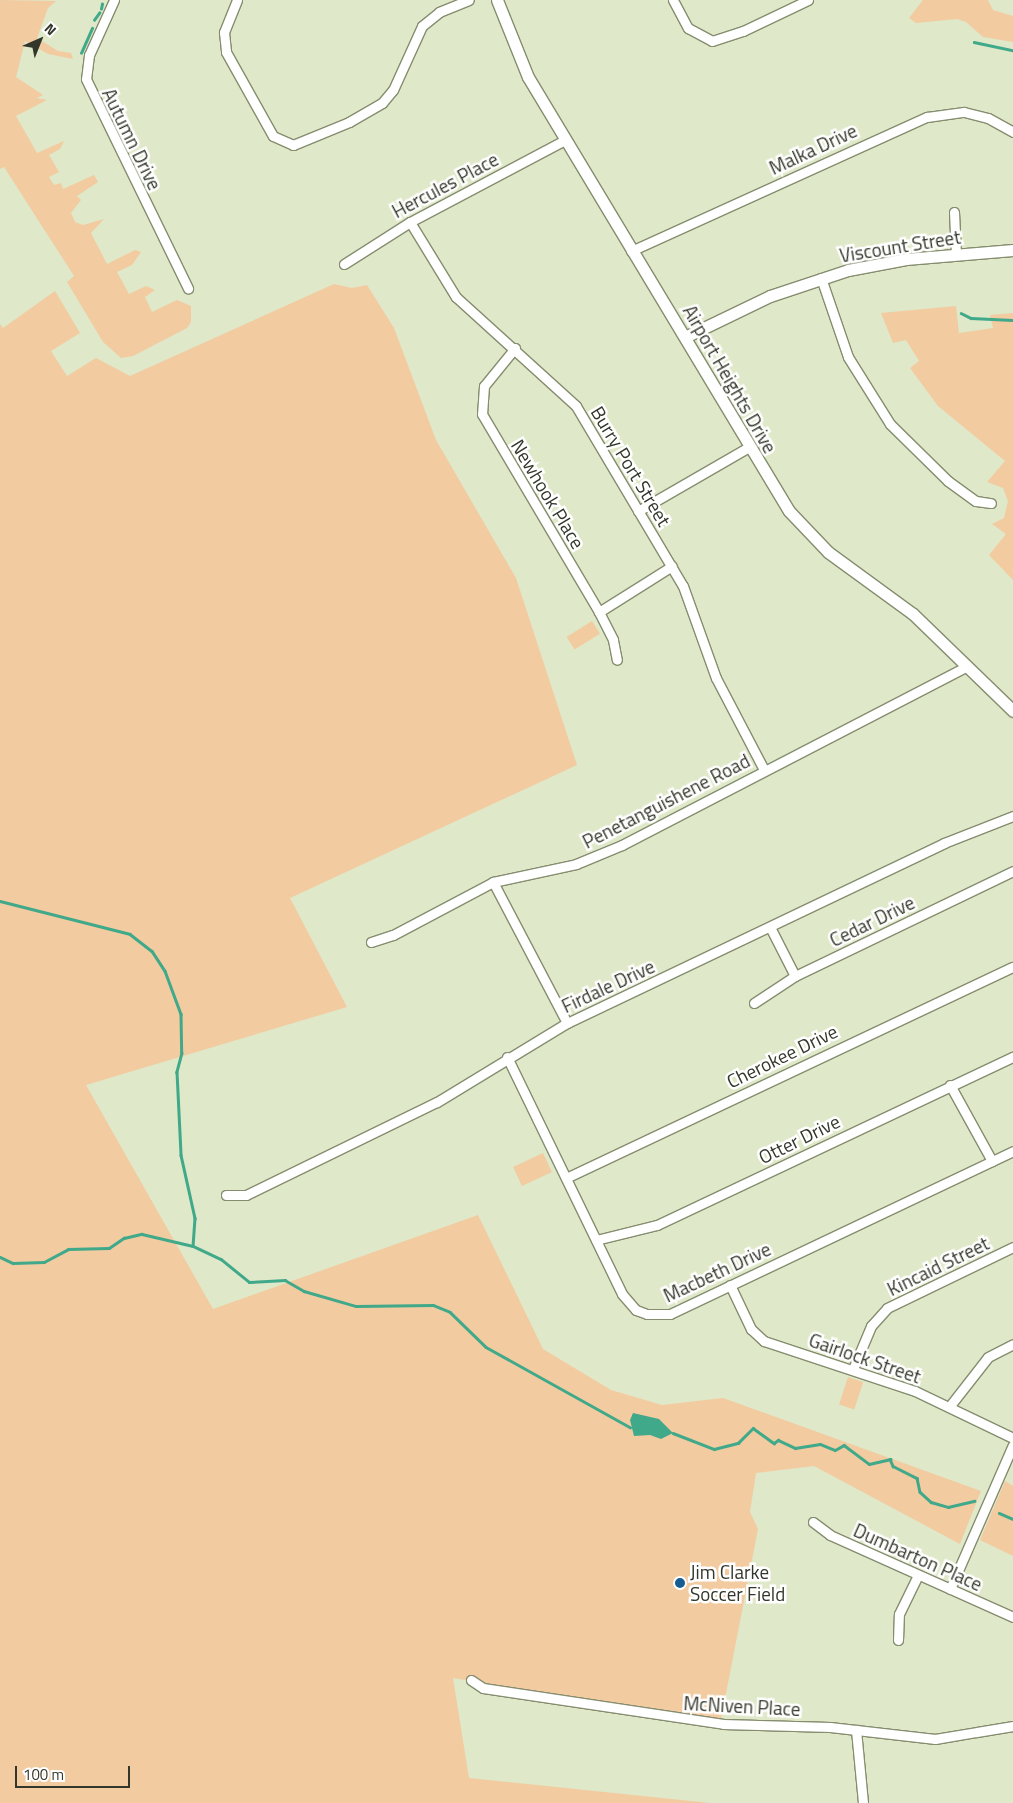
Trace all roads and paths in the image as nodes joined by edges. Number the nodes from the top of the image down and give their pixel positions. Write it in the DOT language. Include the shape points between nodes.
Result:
graph roads {
  1 [pos="114,0"];
  2 [pos="237,0"];
  3 [pos="469,0"];
  4 [pos="497,0"];
  5 [pos="673,0"];
  6 [pos="808,0"];
  7 [pos="1013,132"];
  8 [pos="565,140"];
  9 [pos="954,212"];
  10 [pos="410,222"];
  11 [pos="1013,250"];
  12 [pos="631,251"];
  13 [pos="956,254"];
  14 [pos="344,264"];
  15 [pos="821,278"];
  16 [pos="188,288"];
  17 [pos="685,338"];
  18 [pos="514,348"];
  19 [pos="749,448"];
  20 [pos="991,503"];
  21 [pos="638,511"];
  22 [pos="672,566"];
  23 [pos="599,612"];
  24 [pos="617,660"];
  25 [pos="967,666"];
  26 [pos="1013,711"];
  27 [pos="764,770"];
  28 [pos="1013,816"];
  29 [pos="1013,871"];
  30 [pos="492,882"];
  31 [pos="770,927"];
  32 [pos="371,942"];
  33 [pos="1013,967"];
  34 [pos="795,976"];
  35 [pos="754,1003"];
  36 [pos="567,1023"];
  37 [pos="507,1057"];
  38 [pos="1013,1057"];
  39 [pos="950,1085"];
  40 [pos="1013,1151"];
  41 [pos="992,1160"];
  42 [pos="566,1178"];
  43 [pos="226,1196"];
  44 [pos="596,1240"];
  45 [pos="1013,1247"];
  46 [pos="730,1285"];
  47 [pos="1013,1344"];
  48 [pos="853,1369"];
  49 [pos="949,1407"];
  50 [pos="1013,1438"];
  51 [pos="1013,1445"];
  52 [pos="813,1522"];
  53 [pos="918,1575"];
  54 [pos="950,1589"];
  55 [pos="1013,1616"];
  56 [pos="898,1640"];
  57 [pos="471,1680"];
  58 [pos="1013,1726"];
  59 [pos="856,1730"];
  60 [pos="862,1803"];
  1 -- 16 [label="street, Autumn Drive" via="89,55 86,79"];
  2 -- 3 [label="street" via="224,32 226,52 273,136 293,145 349,122 382,103 393,90 422,26 438,12"];
  4 -- 8 [label="street, Airport Heights Drive" via="523,67"];
  5 -- 6 [label="street" via="688,28 712,41 743,31"];
  7 -- 12 [label="street, Malka Drive" via="988,118 964,112 927,117 864,142"];
  8 -- 10 [label="street, Hercules Place"];
  8 -- 12 [label="street, Airport Heights Drive"];
  9 -- 13 [label="street"];
  10 -- 14 [label="street, Hercules Place"];
  10 -- 18 [label="street, Burry Port Street" via="452,292"];
  11 -- 13 [label="street, Viscount Street"];
  12 -- 17 [label="street, Airport Heights Drive"];
  13 -- 15 [label="street, Viscount Street" via="886,262"];
  15 -- 17 [label="street, Viscount Street" via="764,298"];
  15 -- 20 [label="street" via="848,357 890,424 948,481 976,501"];
  17 -- 19 [label="street, Airport Heights Drive"];
  18 -- 21 [label="street, Burry Port Street" via="574,402"];
  18 -- 23 [label="street, Newhook Place" via="484,386 482,414"];
  19 -- 21 [label="street"];
  19 -- 25 [label="street, Airport Heights Drive" via="789,511 815,539 913,614"];
  21 -- 22 [label="street, Burry Port Street"];
  22 -- 23 [label="street"];
  22 -- 27 [label="street, Burry Port Street" via="690,600 716,678"];
  23 -- 24 [label="street, Newhook Place" via="613,640"];
  25 -- 26 [label="street, Airport Heights Drive"];
  25 -- 27 [label="street, Penetanguishene Road"];
  27 -- 30 [label="street, Penetanguishene Road" via="599,855"];
  28 -- 31 [label="street, Firdale Drive" via="944,843"];
  29 -- 34 [label="street, Cedar Drive"];
  30 -- 32 [label="street, Penetanguishene Road" via="393,935"];
  30 -- 36 [label="street"];
  31 -- 34 [label="street"];
  31 -- 36 [label="street, Firdale Drive"];
  33 -- 42 [label="street, Cherokee Drive"];
  34 -- 35 [label="street, Cedar Drive"];
  36 -- 37 [label="street, Firdale Drive"];
  37 -- 42 [label="street, Macbeth Drive"];
  37 -- 43 [label="street, Firdale Drive" via="437,1102 246,1195"];
  38 -- 39 [label="street, Otter Drive"];
  39 -- 41 [label="street"];
  39 -- 44 [label="street, Otter Drive" via="657,1226"];
  40 -- 41 [label="street, Macbeth Drive"];
  41 -- 46 [label="street, Macbeth Drive"];
  42 -- 44 [label="street, Macbeth Drive"];
  44 -- 46 [label="street, Macbeth Drive" via="628,1304 647,1314 670,1314"];
  45 -- 48 [label="street, Kincaid Street" via="887,1308 871,1326"];
  46 -- 48 [label="street, Gairlock Street" via="752,1329 764,1341"];
  47 -- 49 [label="street" via="983,1362"];
  48 -- 49 [label="street, Gairlock Street"];
  49 -- 50 [label="street, Gairlock Street"];
  51 -- 54 [label="street"];
  52 -- 53 [label="street, Dumbarton Place" via="830,1535"];
  53 -- 54 [label="street, Dumbarton Place"];
  53 -- 56 [label="street" via="899,1614"];
  54 -- 55 [label="street, Dumbarton Place"];
  57 -- 59 [label="street, McNiven Place" via="483,1688 661,1717"];
  58 -- 59 [label="street, McNiven Place" via="936,1739"];
  59 -- 60 [label="street"];
}
